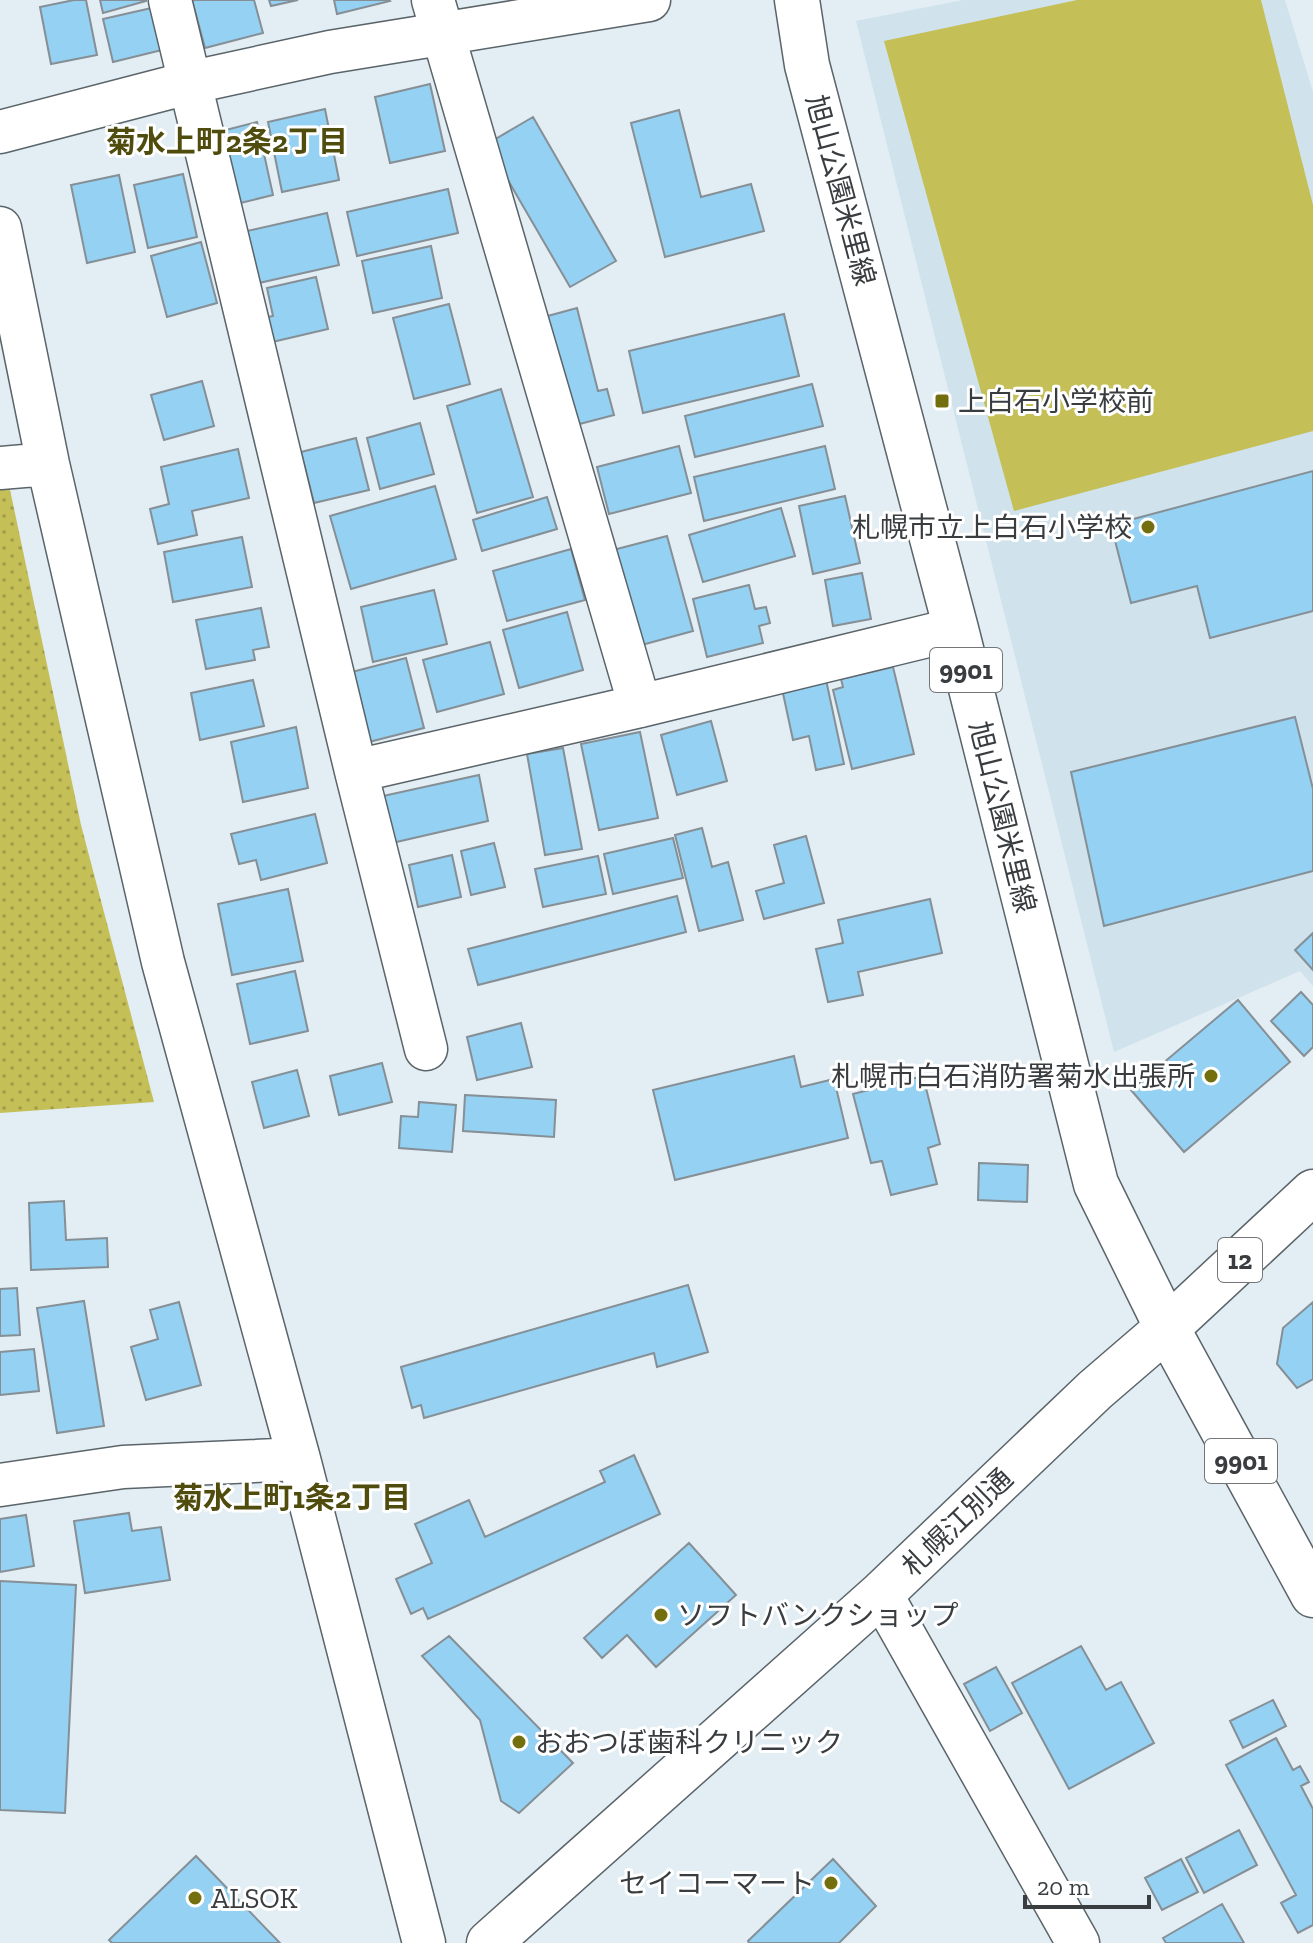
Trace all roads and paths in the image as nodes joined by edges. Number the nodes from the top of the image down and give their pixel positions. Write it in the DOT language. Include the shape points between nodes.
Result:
graph roads {
  1 [pos="170,0"];
  2 [pos="649,0"];
  3 [pos="799,0"];
  4 [pos="437,16"];
  5 [pos="188,83"];
  6 [pos="0,132"];
  7 [pos="0,228"];
  8 [pos="48,464"];
  9 [pos="0,468"];
  10 [pos="956,629"];
  11 [pos="640,706"];
  12 [pos="356,771"];
  13 [pos="426,1049"];
  14 [pos="1313,1192"];
  15 [pos="1167,1328"];
  16 [pos="299,1459"];
  17 [pos="0,1485"];
  18 [pos="881,1594"];
  19 [pos="1313,1595"];
  20 [pos="424,1943"];
  21 [pos="489,1943"];
  22 [pos="1078,1943"];
  1 -- 5 [label="street"];
  2 -- 4 [label="street"];
  3 -- 10 [label="main road, 旭山公園米里線 / 9901" via="807,65"];
  4 -- 5 [label="street" via="330,52"];
  4 -- 11 [label="street"];
  5 -- 6 [label="street"];
  5 -- 12 [label="street"];
  7 -- 8 [label="street"];
  8 -- 9 [label="street"];
  8 -- 16 [label="street" via="163,962"];
  10 -- 11 [label="street"];
  10 -- 15 [label="main road, 旭山公園米里線 / 9901" via="1096,1184"];
  11 -- 12 [label="street"];
  12 -- 13 [label="street"];
  14 -- 15 [label="main road, 札幌江別通 / 12"];
  15 -- 18 [label="main road, 札幌江別通 / 12"];
  15 -- 19 [label="main road, 旭山公園米里線 / 9901"];
  16 -- 17 [label="street" via="123,1467"];
  16 -- 20 [label="street"];
  18 -- 21 [label="main road, 札幌江別通 / 12"];
  18 -- 22 [label="street"];
}
